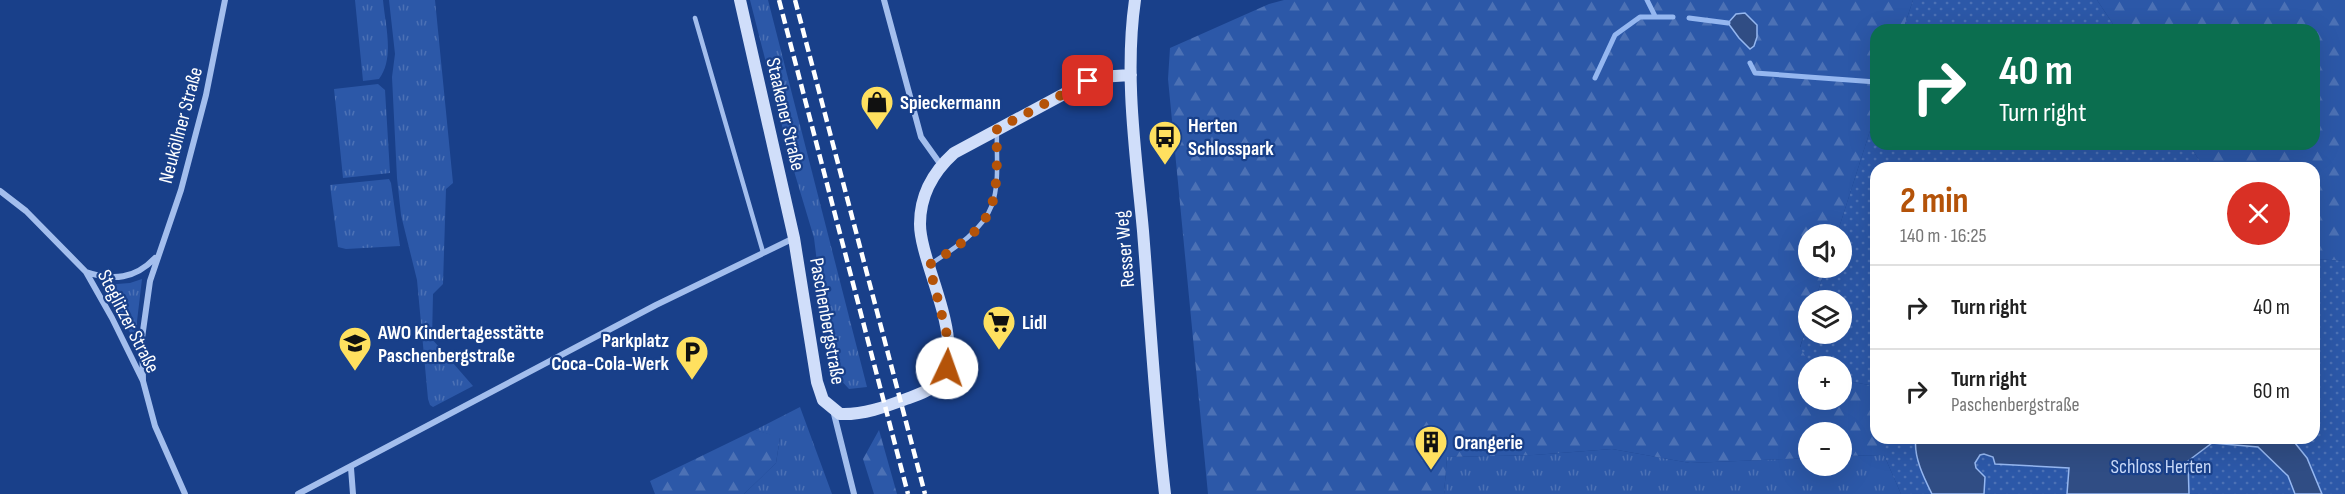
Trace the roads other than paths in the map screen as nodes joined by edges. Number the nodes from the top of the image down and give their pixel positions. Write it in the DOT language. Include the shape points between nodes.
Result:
graph roads {
  1 [pos="225,0"];
  2 [pos="740,0"];
  3 [pos="885,0"];
  4 [pos="1135,0"];
  5 [pos="695,18"];
  6 [pos="1131,75"];
  7 [pos="997,129"];
  8 [pos="940,165"];
  9 [pos="0,191"];
  10 [pos="794,238"];
  11 [pos="763,252"];
  12 [pos="157,255"];
  13 [pos="929,265"];
  14 [pos="86,272"];
  15 [pos="143,381"];
  16 [pos="832,409"];
  17 [pos="351,468"];
  18 [pos="185,494"];
  19 [pos="298,494"];
  20 [pos="353,494"];
  21 [pos="854,494"];
  22 [pos="1165,494"];
  1 -- 12 [label="street, Neuköllner Straße" via="181,190"];
  2 -- 10 [label="street, Staakener Straße"];
  3 -- 8 [label="street" via="921,137"];
  4 -- 6 [label="street, Resser Weg"];
  5 -- 11 [label="lane"];
  6 -- 7 [label="street, Paschenbergstraße" via="1088,81"];
  6 -- 22 [label="street, Resser Weg"];
  7 -- 8 [label="street, Paschenbergstraße"];
  7 -- 13 [label="lane" via="992,206 976,229"];
  8 -- 13 [label="street, Paschenbergstraße" via="927,186 921,207 920,225"];
  9 -- 14 [label="street, Steglitzer Straße" via="26,211"];
  10 -- 11 [label="street, Paschenbergstraße"];
  10 -- 16 [label="street, Paschenbergstraße" via="817,382 823,400"];
  11 -- 17 [label="street, Paschenbergstraße"];
  12 -- 14 [label="street, Neuköllner Straße" via="132,275 113,278"];
  12 -- 15 [label="street, Neuköllner Straße" via="144,310"];
  13 -- 16 [label="street, Paschenbergstraße" via="949,343 947,368 942,377 930,389 866,412 840,414"];
  14 -- 15 [label="street, Steglitzer Straße"];
  15 -- 18 [label="street, Steglitzer Straße" via="155,426"];
  16 -- 21 [label="street"];
  17 -- 19 [label="street, Paschenbergstraße"];
  17 -- 20 [label="street"];
}
